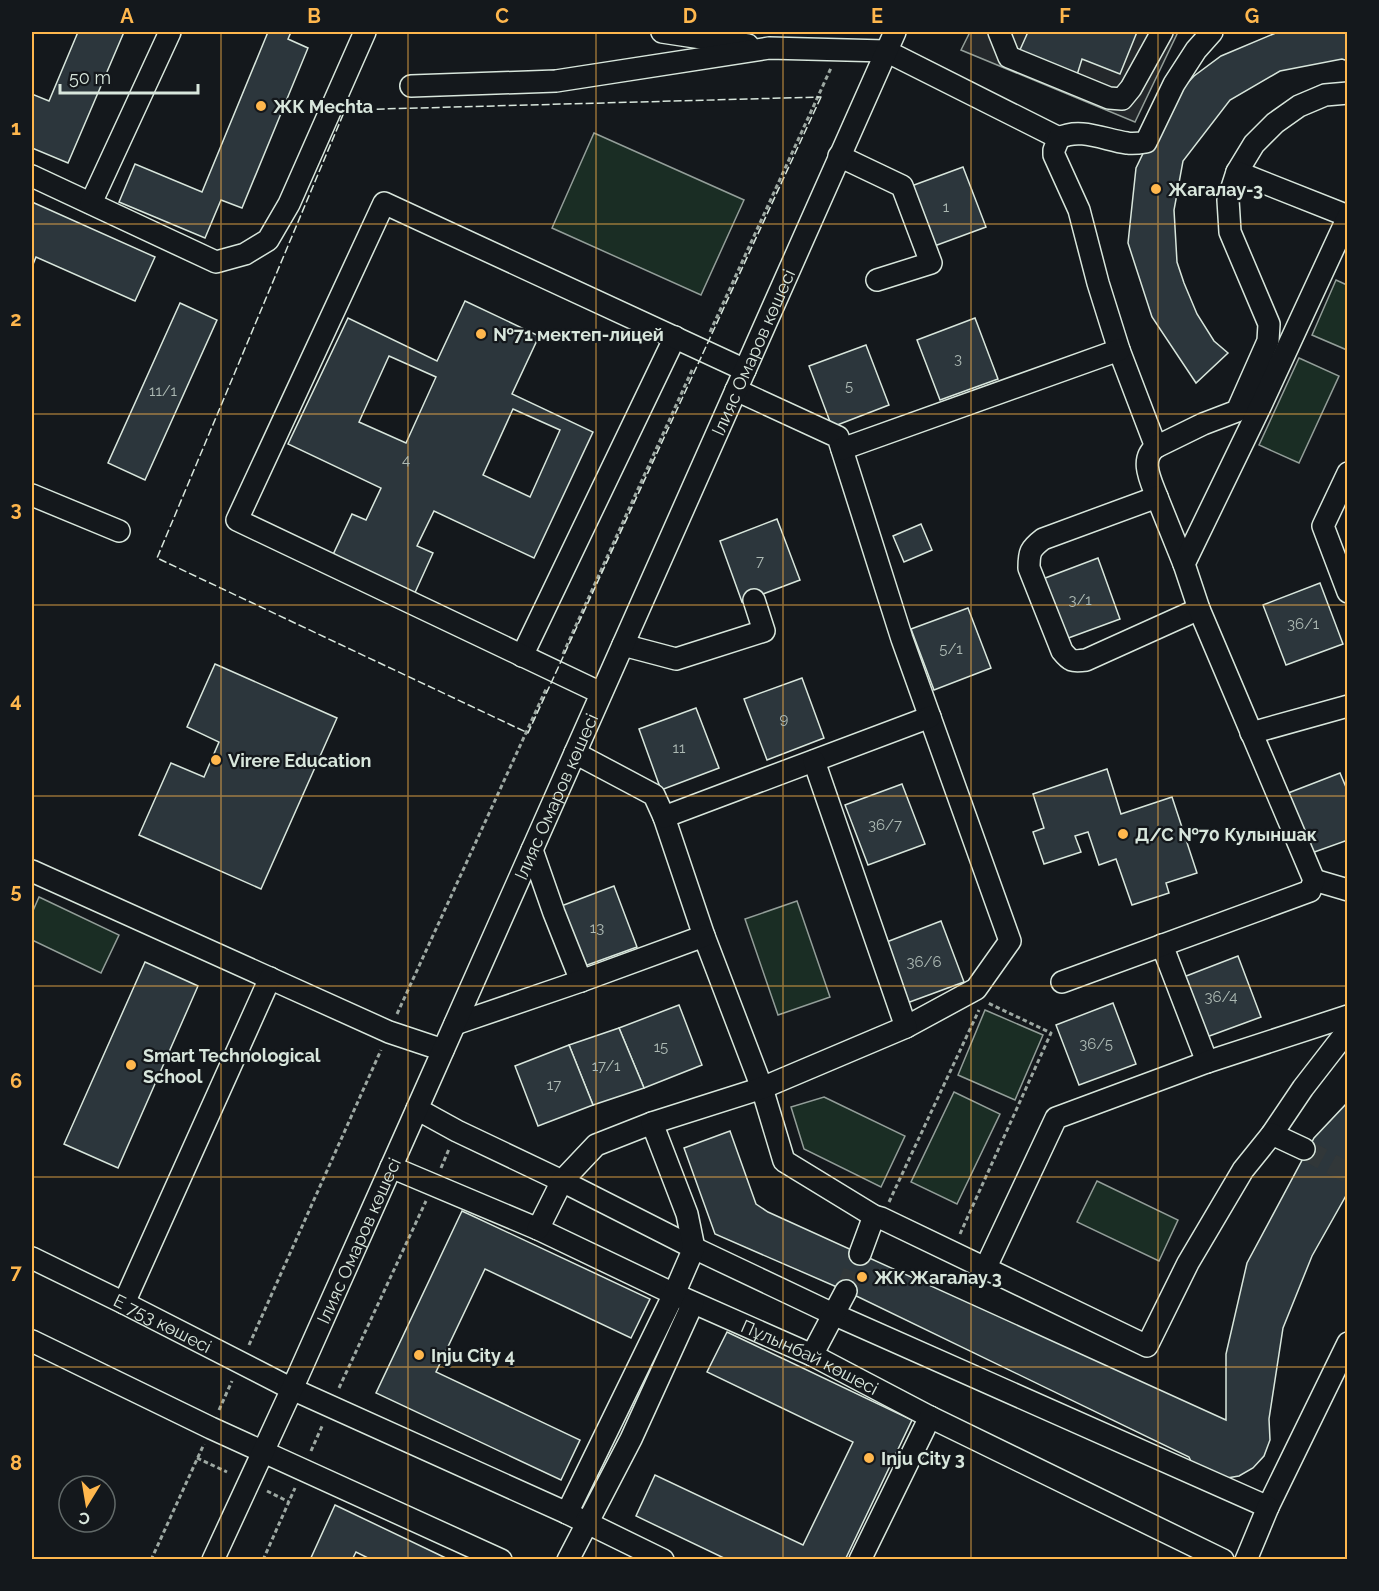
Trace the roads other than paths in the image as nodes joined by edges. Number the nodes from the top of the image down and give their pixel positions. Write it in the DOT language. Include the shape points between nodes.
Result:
graph roads {
  1 [pos="170,32"];
  2 [pos="365,32"];
  3 [pos="662,32"];
  4 [pos="999,32"];
  5 [pos="1162,32"];
  6 [pos="1212,32"];
  7 [pos="891,41"];
  8 [pos="769,48"];
  9 [pos="411,86"];
  10 [pos="1347,93"];
  11 [pos="1059,138"];
  12 [pos="839,156"];
  13 [pos="1237,172"];
  14 [pos="32,176"];
  15 [pos="91,203"];
  16 [pos="1347,217"];
  17 [pos="877,280"];
  18 [pos="675,337"];
  19 [pos="1119,350"];
  20 [pos="745,370"];
  21 [pos="736,390"];
  22 [pos="1261,405"];
  23 [pos="1237,411"];
  24 [pos="1156,447"];
  25 [pos="842,449"];
  26 [pos="1347,472"];
  27 [pos="32,495"];
  28 [pos="1157,497"];
  29 [pos="119,531"];
  30 [pos="1184,564"];
  31 [pos="1347,592"];
  32 [pos="754,600"];
  33 [pos="1198,609"];
  34 [pos="623,645"];
  35 [pos="522,656"];
  36 [pos="602,693"];
  37 [pos="1347,706"];
  38 [pos="930,717"];
  39 [pos="1251,733"];
  40 [pos="575,753"];
  41 [pos="813,761"];
  42 [pos="664,817"];
  43 [pos="532,850"];
  44 [pos="32,871"];
  45 [pos="1314,880"];
  46 [pos="1347,890"];
  47 [pos="704,936"];
  48 [pos="1162,945"];
  49 [pos="270,978"];
  50 [pos="581,981"];
  51 [pos="1062,982"];
  52 [pos="1347,1016"];
  53 [pos="455,1024"];
  54 [pos="906,1027"];
  55 [pos="1347,1030"];
  56 [pos="443,1050"];
  57 [pos="1206,1062"];
  58 [pos="762,1088"];
  59 [pos="417,1109"];
  60 [pos="652,1123"];
  61 [pos="1272,1134"];
  62 [pos="1304,1149"];
  63 [pos="391,1167"];
  64 [pos="561,1181"];
  65 [pos="878,1217"];
  66 [pos="538,1228"];
  67 [pos="694,1248"];
  68 [pos="860,1254"];
  69 [pos="32,1258"];
  70 [pos="986,1267"];
  71 [pos="846,1291"];
  72 [pos="674,1294"];
  73 [pos="124,1303"];
  74 [pos="693,1303"];
  75 [pos="833,1314"];
  76 [pos="32,1341"];
  77 [pos="1347,1343"];
  78 [pos="812,1355"];
  79 [pos="292,1389"];
  80 [pos="930,1417"];
  81 [pos="608,1428"];
  82 [pos="631,1439"];
  83 [pos="263,1451"];
  84 [pos="1268,1506"];
  85 [pos="567,1513"];
  86 [pos="587,1523"];
  87 [pos="213,1560"];
  88 [pos="501,1560"];
  89 [pos="568,1560"];
  90 [pos="663,1560"];
  91 [pos="860,1560"];
  92 [pos="1223,1560"];
  93 [pos="1245,1560"];
  1 -- 15 [label="street"];
  2 -- 15 [label="street" via="289,204 268,240 245,254 216,262"];
  3 -- 8 [label="street"];
  4 -- 5 [label="street" via="1009,57 1110,98 1122,99"];
  6 -- 11 [label="street" via="1174,84 1146,142 1130,144 1073,133"];
  7 -- 8 [label="street" via="839,50"];
  7 -- 11 [label="street"];
  7 -- 12 [label="street, Ілияс Омаров көшесі"];
  8 -- 9 [label="street" via="556,81"];
  10 -- 13 [label="street" via="1325,95 1283,117 1254,144"];
  11 -- 19 [label="street" via="1054,155 1079,210"];
  12 -- 17 [label="street" via="902,186 931,263"];
  12 -- 20 [label="street, Ілияс Омаров көшесі"];
  13 -- 16 [label="street"];
  13 -- 23 [label="street" via="1228,200 1230,232 1269,324 1268,341"];
  14 -- 15 [label="street"];
  16 -- 22 [label="street"];
  18 -- 20 [label="street"];
  18 -- 35 [label="street"];
  18 -- 35 [label="street" via="384,203 237,520"];
  19 -- 24 [label="street"];
  19 -- 25 [label="street"];
  20 -- 21 [label="street, Ілияс Омаров көшесі"];
  21 -- 25 [label="street" via="838,437"];
  21 -- 34 [label="street, Ілияс Омаров көшесі"];
  22 -- 23 [label="street"];
  22 -- 30 [label="street"];
  23 -- 24 [label="street"];
  24 -- 28 [label="street" via="1147,462"];
  25 -- 38 [label="street"];
  26 -- 31 [label="street" via="1323,526"];
  27 -- 29 [label="street"];
  28 -- 30 [label="street"];
  28 -- 33 [label="street" via="1043,539 1032,547 1029,568 1062,651 1074,661 1086,660"];
  30 -- 33 [label="street"];
  32 -- 34 [label="street" via="764,631 676,659"];
  33 -- 39 [label="street"];
  34 -- 36 [label="street, Ілияс Омаров көшесі"];
  35 -- 36 [label="street"];
  36 -- 40 [label="street, Ілияс Омаров көшесі"];
  37 -- 39 [label="street"];
  38 -- 41 [label="street"];
  38 -- 54 [label="street" via="1010,941 976,989"];
  39 -- 45 [label="street"];
  40 -- 42 [label="street" via="654,795"];
  40 -- 43 [label="street, Ілияс Омаров көшесі"];
  41 -- 42 [label="street"];
  41 -- 54 [label="street"];
  42 -- 47 [label="street"];
  43 -- 50 [label="street"];
  43 -- 53 [label="street, Ілияс Омаров көшесі"];
  44 -- 49 [label="street"];
  45 -- 46 [label="street"];
  45 -- 48 [label="street" via="1310,891"];
  47 -- 50 [label="street"];
  47 -- 58 [label="street"];
  48 -- 51 [label="street"];
  48 -- 57 [label="street"];
  49 -- 56 [label="street" via="389,1032"];
  49 -- 73 [label="street"];
  50 -- 53 [label="street"];
  52 -- 57 [label="street"];
  53 -- 56 [label="street, Ілияс Омаров көшесі"];
  54 -- 58 [label="street"];
  55 -- 61 [label="street"];
  56 -- 59 [label="street, Ілияс Омаров көшесі"];
  57 -- 70 [label="street" via="1056,1118"];
  58 -- 60 [label="street"];
  58 -- 65 [label="street" via="783,1161"];
  59 -- 63 [label="street, Ілияс Омаров көшесі"];
  59 -- 64 [label="street"];
  60 -- 64 [label="street" via="596,1145"];
  60 -- 67 [label="street" via="687,1214"];
  61 -- 62 [label="street"];
  61 -- 70 [label="street" via="1243,1170 1188,1263 1147,1346"];
  63 -- 66 [label="street, Пұлынбай көшесі"];
  63 -- 79 [label="street, Ілияс Омаров көшесі"];
  64 -- 66 [label="street"];
  64 -- 67 [label="street"];
  65 -- 68 [label="street"];
  65 -- 70 [label="street"];
  66 -- 72 [label="street, Пұлынбай көшесі"];
  67 -- 72 [label="street"];
  67 -- 75 [label="street"];
  69 -- 73 [label="street, Е 753 көшесі"];
  71 -- 75 [label="street"];
  72 -- 74 [label="street, Пұлынбай көшесі"];
  72 -- 81 [label="street"];
  73 -- 79 [label="street, Е 753 көшесі"];
  74 -- 78 [label="street, Пұлынбай көшесі"];
  74 -- 82 [label="street"];
  75 -- 78 [label="street"];
  75 -- 84 [label="street"];
  76 -- 83 [label="street"];
  77 -- 84 [label="street"];
  78 -- 80 [label="street, Пұлынбай көшесі"];
  79 -- 83 [label="street, Ілияс Омаров көшесі"];
  79 -- 85 [label="street, Е 753 көшесі"];
  80 -- 91 [label="street"];
  80 -- 92 [label="street, Пұлынбай көшесі"];
  81 -- 82 [label="street"];
  81 -- 85 [label="street"];
  82 -- 86 [label="street"];
  83 -- 87 [label="street, Ілияс Омаров көшесі"];
  83 -- 88 [label="street"];
  84 -- 93 [label="street"];
  85 -- 86 [label="street, Е 753 көшесі"];
  86 -- 89 [label="street"];
  86 -- 90 [label="street, Е 753 көшесі"];
}
